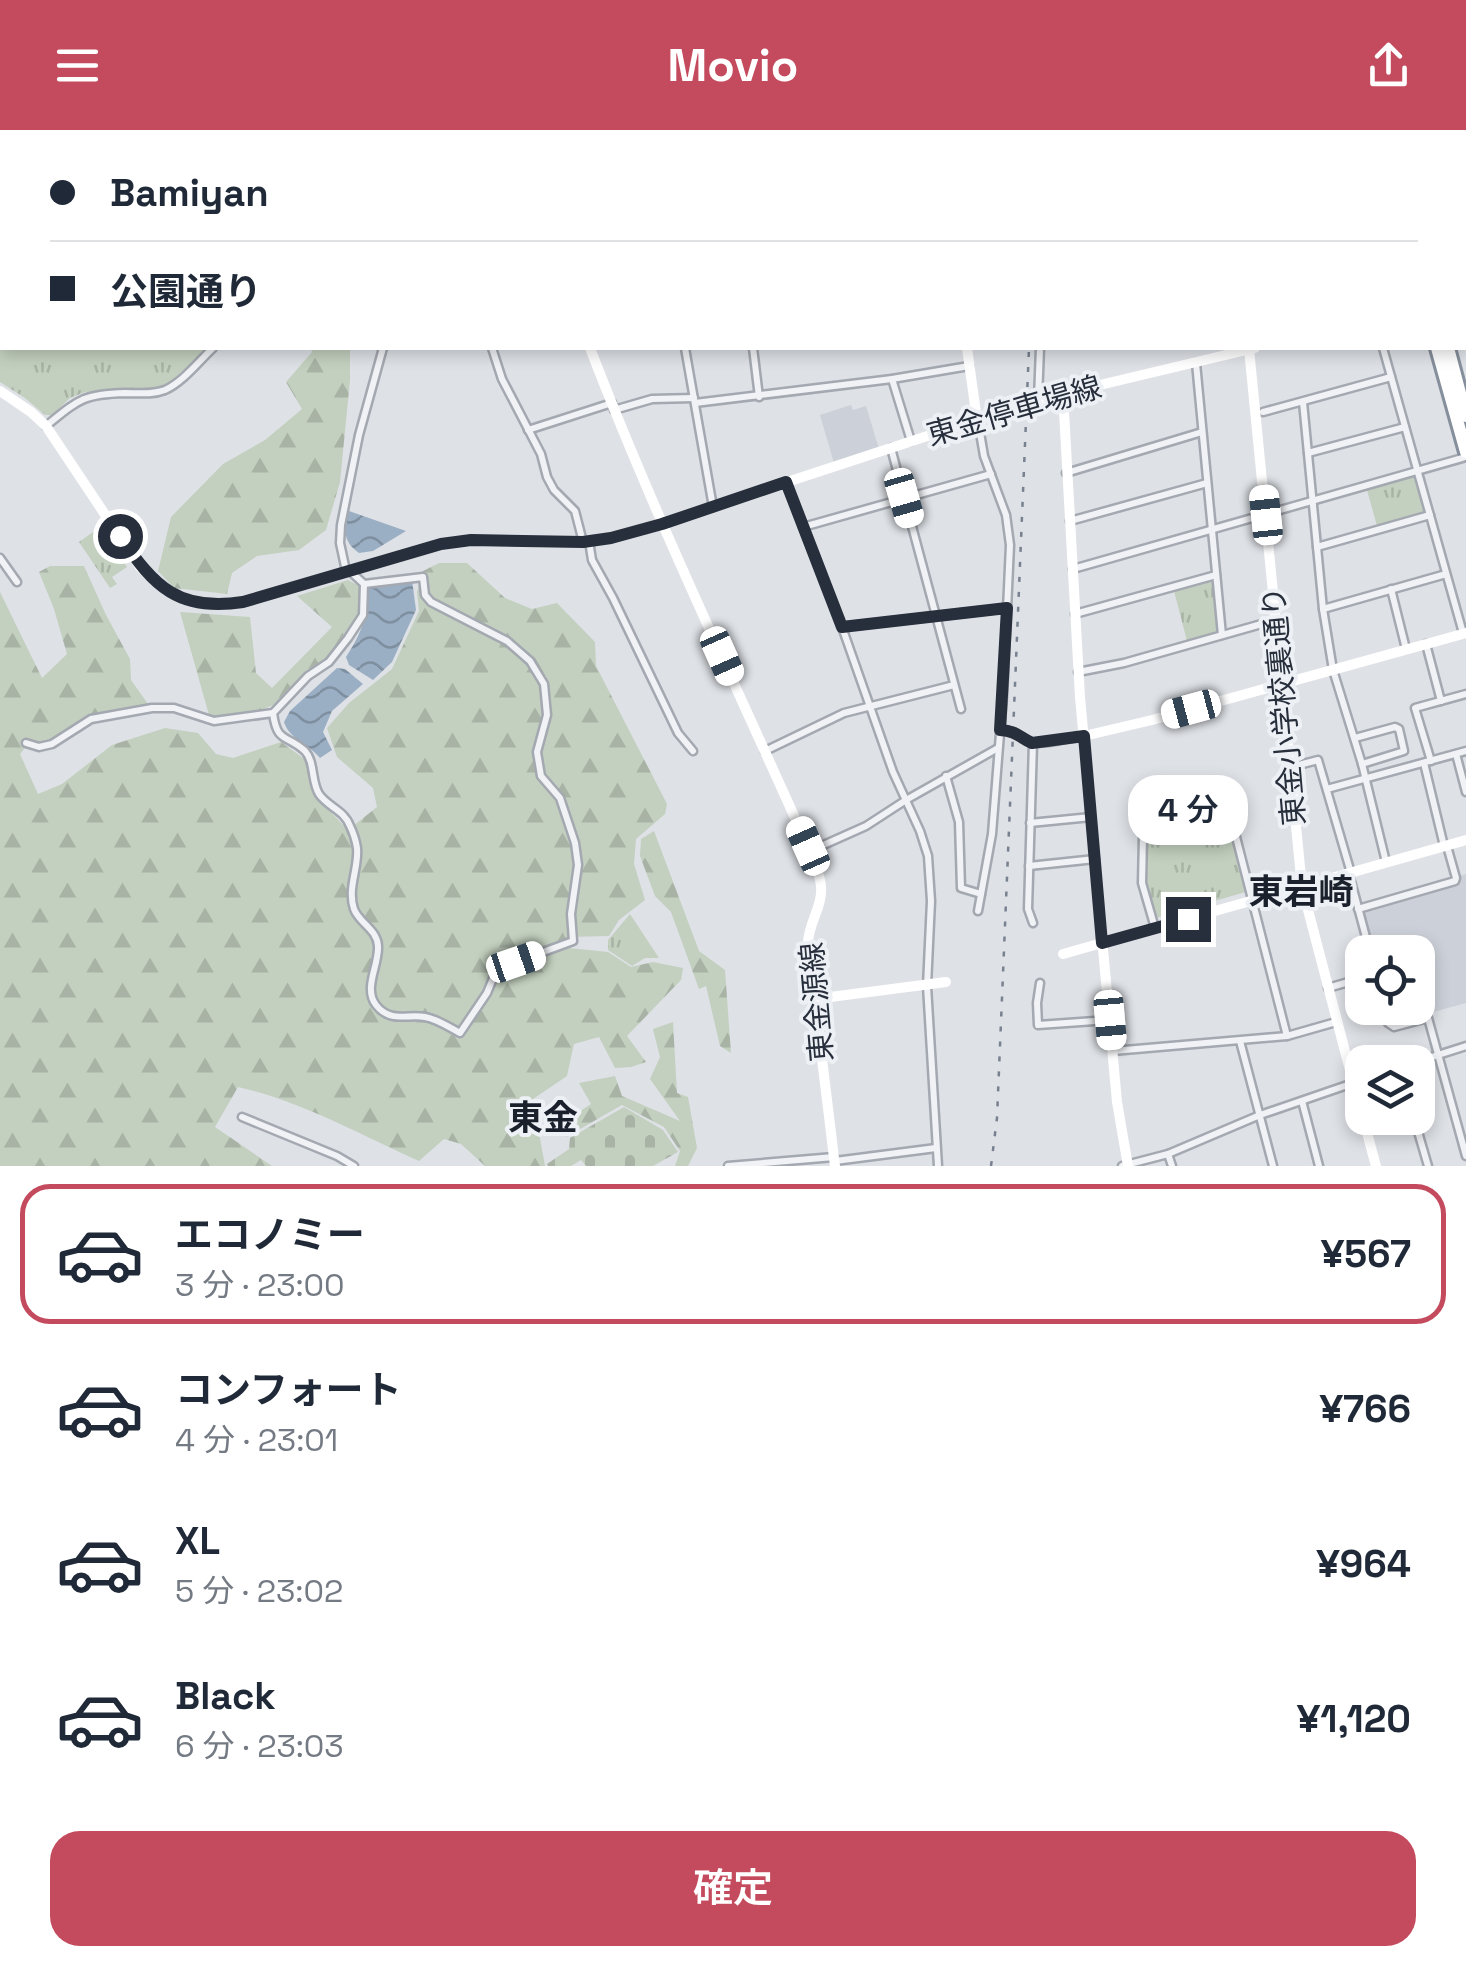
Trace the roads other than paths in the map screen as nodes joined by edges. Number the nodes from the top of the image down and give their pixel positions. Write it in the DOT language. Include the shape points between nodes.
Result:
graph roads {
  1 [pos="211,350"];
  2 [pos="381,350"];
  3 [pos="493,350"];
  4 [pos="591,350"];
  5 [pos="685,350"];
  6 [pos="752,350"];
  7 [pos="966,350"];
  8 [pos="1040,350"];
  9 [pos="1243,350"];
  10 [pos="1251,350"];
  11 [pos="1383,350"];
  12 [pos="1438,350"];
  13 [pos="1449,350"];
  14 [pos="1196,362"];
  15 [pos="969,366"];
  16 [pos="1391,377"];
  17 [pos="892,379"];
  18 [pos="1462,386"];
  19 [pos="0,390"];
  20 [pos="1062,394"];
  21 [pos="758,396"];
  22 [pos="694,400"];
  23 [pos="1038,400"];
  24 [pos="1303,402"];
  25 [pos="613,407"];
  26 [pos="1263,412"];
  27 [pos="1466,416"];
  28 [pos="978,420"];
  29 [pos="46,426"];
  30 [pos="1406,427"];
  31 [pos="528,430"];
  32 [pos="1202,432"];
  33 [pos="911,441"];
  34 [pos="891,447"];
  35 [pos="1308,453"];
  36 [pos="1466,454"];
  37 [pos="1418,470"];
  38 [pos="1066,473"];
  39 [pos="991,474"];
  40 [pos="786,482"];
  41 [pos="1207,483"];
  42 [pos="904,498"];
  43 [pos="1312,500"];
  44 [pos="713,506"];
  45 [pos="1430,514"];
  46 [pos="1266,515"];
  47 [pos="1070,521"];
  48 [pos="662,524"];
  49 [pos="803,527"];
  50 [pos="1211,528"];
  51 [pos="586,541"];
  52 [pos="1317,547"];
  53 [pos="0,558"];
  54 [pos="1072,569"];
  55 [pos="347,570"];
  56 [pos="1446,574"];
  57 [pos="1216,575"];
  58 [pos="17,582"];
  59 [pos="364,584"];
  60 [pos="1391,589"];
  61 [pos="1007,608"];
  62 [pos="1323,609"];
  63 [pos="1075,614"];
  64 [pos="938,616"];
  65 [pos="1265,622"];
  66 [pos="842,627"];
  67 [pos="1464,634"];
  68 [pos="1222,635"];
  69 [pos="1426,644"];
  70 [pos="1406,650"];
  71 [pos="1333,670"];
  72 [pos="1078,672"];
  73 [pos="1282,684"];
  74 [pos="954,685"];
  75 [pos="1466,694"];
  76 [pos="1441,701"];
  77 [pos="869,706"];
  78 [pos="961,709"];
  79 [pos="272,713"];
  80 [pos="1000,730"];
  81 [pos="1084,736"];
  82 [pos="1355,738"];
  83 [pos="1033,743"];
  84 [pos="26,744"];
  85 [pos="999,747"];
  86 [pos="765,751"];
  87 [pos="1466,751"];
  88 [pos="693,752"];
  89 [pos="1456,754"];
  90 [pos="1427,762"];
  91 [pos="1362,764"];
  92 [pos="1289,767"];
  93 [pos="946,776"];
  94 [pos="1366,779"];
  95 [pos="1327,789"];
  96 [pos="1466,792"];
  97 [pos="906,800"];
  98 [pos="1091,817"];
  99 [pos="1030,823"];
  100 [pos="1466,840"];
  101 [pos="1445,846"];
  102 [pos="810,852"];
  103 [pos="1094,859"];
  104 [pos="1386,863"];
  105 [pos="1029,866"];
  106 [pos="1350,874"];
  107 [pos="1302,887"];
  108 [pos="981,894"];
  109 [pos="1253,900"];
  110 [pos="1358,909"];
  111 [pos="978,910"];
  112 [pos="1034,923"];
  113 [pos="1156,928"];
  114 [pos="1365,935"];
  115 [pos="1102,943"];
  116 [pos="1063,954"];
  117 [pos="946,982"];
  118 [pos="1040,983"];
  119 [pos="1345,983"];
  120 [pos="928,986"];
  121 [pos="1328,988"];
  122 [pos="815,1000"];
  123 [pos="1110,1020"];
  124 [pos="1336,1022"];
  125 [pos="1430,1025"];
  126 [pos="1288,1036"];
  127 [pos="1240,1041"];
  128 [pos="1466,1046"];
  129 [pos="1345,1047"];
  130 [pos="1113,1050"];
  131 [pos="1438,1055"];
  132 [pos="1435,1056"];
  133 [pos="1345,1086"];
  134 [pos="1302,1101"];
  135 [pos="1260,1115"];
  136 [pos="242,1117"];
  137 [pos="1368,1135"];
  138 [pos="1419,1135"];
  139 [pos="936,1148"];
  140 [pos="1168,1154"];
  141 [pos="1466,1156"];
  142 [pos="835,1161"];
  143 [pos="354,1166"];
  144 [pos="728,1166"];
  145 [pos="938,1166"];
  146 [pos="1126,1166"];
  147 [pos="1172,1166"];
  148 [pos="1272,1166"];
  149 [pos="1319,1166"];
  150 [pos="1376,1166"];
  151 [pos="1428,1166"];
  1 -- 29 [label="street" via="168,388 86,397"];
  2 -- 55 [label="street" via="341,525"];
  3 -- 31 [label="street"];
  4 -- 25 [label="street, 東金源線"];
  5 -- 22 [label="street"];
  6 -- 21 [label="street"];
  7 -- 15 [label="street"];
  8 -- 23 [label="street"];
  9 -- 14 [label="street, 東金停車場線"];
  10 -- 46 [label="street, 東金小学校裏通り"];
  11 -- 16 [label="street"];
  12 -- 36 [label="highway"];
  13 -- 18 [label="highway"];
  14 -- 20 [label="street, 東金停車場線"];
  14 -- 32 [label="street"];
  15 -- 17 [label="street"];
  15 -- 28 [label="street"];
  16 -- 24 [label="street"];
  16 -- 30 [label="street"];
  17 -- 21 [label="street"];
  17 -- 33 [label="street"];
  18 -- 27 [label="highway"];
  19 -- 29 [label="street, 東金停車場線"];
  20 -- 23 [label="street, 東金停車場線"];
  20 -- 38 [label="street"];
  21 -- 22 [label="street"];
  22 -- 25 [label="street"];
  22 -- 44 [label="street"];
  23 -- 28 [label="street, 東金停車場線"];
  24 -- 26 [label="street"];
  24 -- 35 [label="street"];
  25 -- 31 [label="street"];
  25 -- 48 [label="street, 東金源線"];
  28 -- 33 [label="street, 東金停車場線"];
  28 -- 39 [label="street"];
  29 -- 55 [label="street, 東金停車場線" via="140,566 176,596 231,604"];
  30 -- 35 [label="street"];
  30 -- 37 [label="street"];
  31 -- 51 [label="street"];
  32 -- 38 [label="street"];
  32 -- 41 [label="street"];
  33 -- 34 [label="street, 東金停車場線"];
  34 -- 40 [label="street, 東金停車場線"];
  34 -- 42 [label="street"];
  35 -- 43 [label="street"];
  36 -- 37 [label="street"];
  37 -- 43 [label="street"];
  37 -- 45 [label="street"];
  38 -- 47 [label="street"];
  39 -- 42 [label="street"];
  39 -- 61 [label="street" via="1009,530"];
  40 -- 44 [label="street, 東金停車場線"];
  40 -- 49 [label="street"];
  41 -- 47 [label="street"];
  41 -- 50 [label="street"];
  42 -- 49 [label="street"];
  42 -- 64 [label="street"];
  43 -- 46 [label="street"];
  43 -- 52 [label="street"];
  44 -- 48 [label="street, 東金停車場線"];
  45 -- 52 [label="street"];
  45 -- 56 [label="street"];
  46 -- 50 [label="street"];
  46 -- 73 [label="street, 東金小学校裏通り"];
  47 -- 54 [label="street"];
  48 -- 51 [label="street, 東金停車場線"];
  48 -- 86 [label="street, 東金源線"];
  49 -- 66 [label="street"];
  50 -- 54 [label="street"];
  50 -- 57 [label="street"];
  51 -- 55 [label="street, 東金停車場線" via="471,540"];
  51 -- 88 [label="street" via="678,734"];
  52 -- 62 [label="street"];
  53 -- 58 [label="street"];
  54 -- 63 [label="street"];
  55 -- 59 [label="street"];
  56 -- 60 [label="street"];
  56 -- 67 [label="street"];
  57 -- 63 [label="street"];
  57 -- 68 [label="street"];
  59 -- 79 [label="street" via="364,615 348,638"];
  59 -- 79 [label="street" via="423,577 431,602 506,642 530,661 544,684 547,714 537,752 575,844 573,940 494,976 460,1033 428,1017 394,1018 378,1009 370,996 378,946 354,912 357,848 349,823 322,798 310,758 275,728"];
  60 -- 62 [label="street"];
  60 -- 70 [label="street"];
  61 -- 64 [label="street"];
  61 -- 80 [label="street"];
  62 -- 71 [label="street"];
  63 -- 72 [label="street"];
  64 -- 66 [label="street"];
  64 -- 74 [label="street"];
  65 -- 68 [label="street"];
  66 -- 77 [label="street"];
  67 -- 69 [label="street"];
  68 -- 72 [label="street"];
  69 -- 70 [label="street"];
  69 -- 76 [label="street"];
  70 -- 71 [label="street"];
  71 -- 73 [label="street"];
  71 -- 82 [label="street"];
  72 -- 81 [label="street"];
  73 -- 81 [label="street"];
  73 -- 92 [label="street, 東金小学校裏通り"];
  74 -- 77 [label="street"];
  74 -- 78 [label="street"];
  75 -- 76 [label="street"];
  76 -- 90 [label="street" via="1415,708"];
  77 -- 86 [label="street"];
  77 -- 97 [label="street"];
  79 -- 84 [label="street" via="214,720 152,708 91,720 52,744"];
  80 -- 83 [label="street"];
  80 -- 85 [label="street"];
  81 -- 83 [label="street"];
  81 -- 98 [label="street"];
  82 -- 91 [label="street"];
  82 -- 91 [label="street" via="1399,728 1404,752"];
  83 -- 99 [label="street"];
  85 -- 93 [label="street"];
  85 -- 108 [label="street"];
  86 -- 102 [label="street, 東金源線"];
  87 -- 89 [label="street"];
  89 -- 90 [label="street"];
  89 -- 96 [label="street"];
  90 -- 94 [label="street"];
  90 -- 101 [label="street"];
  91 -- 94 [label="street"];
  92 -- 95 [label="street" via="1318,760"];
  92 -- 107 [label="street, 東金小学校裏通り"];
  93 -- 97 [label="street"];
  93 -- 108 [label="street" via="959,822 961,888"];
  94 -- 95 [label="street"];
  94 -- 104 [label="street"];
  95 -- 106 [label="street"];
  97 -- 102 [label="street"];
  97 -- 120 [label="street" via="928,856"];
  98 -- 99 [label="street"];
  98 -- 103 [label="street"];
  99 -- 105 [label="street"];
  100 -- 101 [label="street"];
  101 -- 104 [label="street"];
  101 -- 110 [label="street" via="1455,881"];
  102 -- 122 [label="street, 東金源線" via="822,889 808,938"];
  103 -- 105 [label="street"];
  103 -- 115 [label="street"];
  104 -- 106 [label="street"];
  105 -- 112 [label="street"];
  106 -- 107 [label="street"];
  106 -- 110 [label="street"];
  107 -- 109 [label="street"];
  107 -- 121 [label="street, 東金小学校裏通り"];
  108 -- 111 [label="street"];
  109 -- 113 [label="street"];
  109 -- 113 [label="street" via="1234,829 1143,836 1142,883"];
  109 -- 126 [label="street"];
  110 -- 114 [label="street"];
  113 -- 115 [label="street"];
  115 -- 116 [label="street"];
  115 -- 123 [label="street"];
  117 -- 120 [label="street"];
  118 -- 123 [label="street" via="1038,1025"];
  119 -- 121 [label="street"];
  120 -- 122 [label="street"];
  120 -- 139 [label="street"];
  121 -- 124 [label="street, 東金小学校裏通り"];
  122 -- 142 [label="street, 東金源線"];
  123 -- 130 [label="street"];
  124 -- 126 [label="street"];
  124 -- 129 [label="street, 東金小学校裏通り"];
  125 -- 131 [label="street"];
  126 -- 127 [label="street"];
  127 -- 130 [label="street"];
  127 -- 135 [label="street"];
  128 -- 131 [label="street"];
  130 -- 146 [label="street"];
  131 -- 132 [label="street"];
  131 -- 141 [label="street"];
  133 -- 134 [label="street"];
  134 -- 135 [label="street"];
  134 -- 149 [label="street"];
  135 -- 140 [label="street"];
  135 -- 148 [label="street"];
  136 -- 143 [label="street"];
  137 -- 150 [label="street, 東金小学校裏通り"];
  138 -- 151 [label="street"];
  139 -- 142 [label="street"];
  139 -- 145 [label="street"];
  140 -- 146 [label="street"];
  140 -- 147 [label="street"];
  142 -- 144 [label="street"];
}
